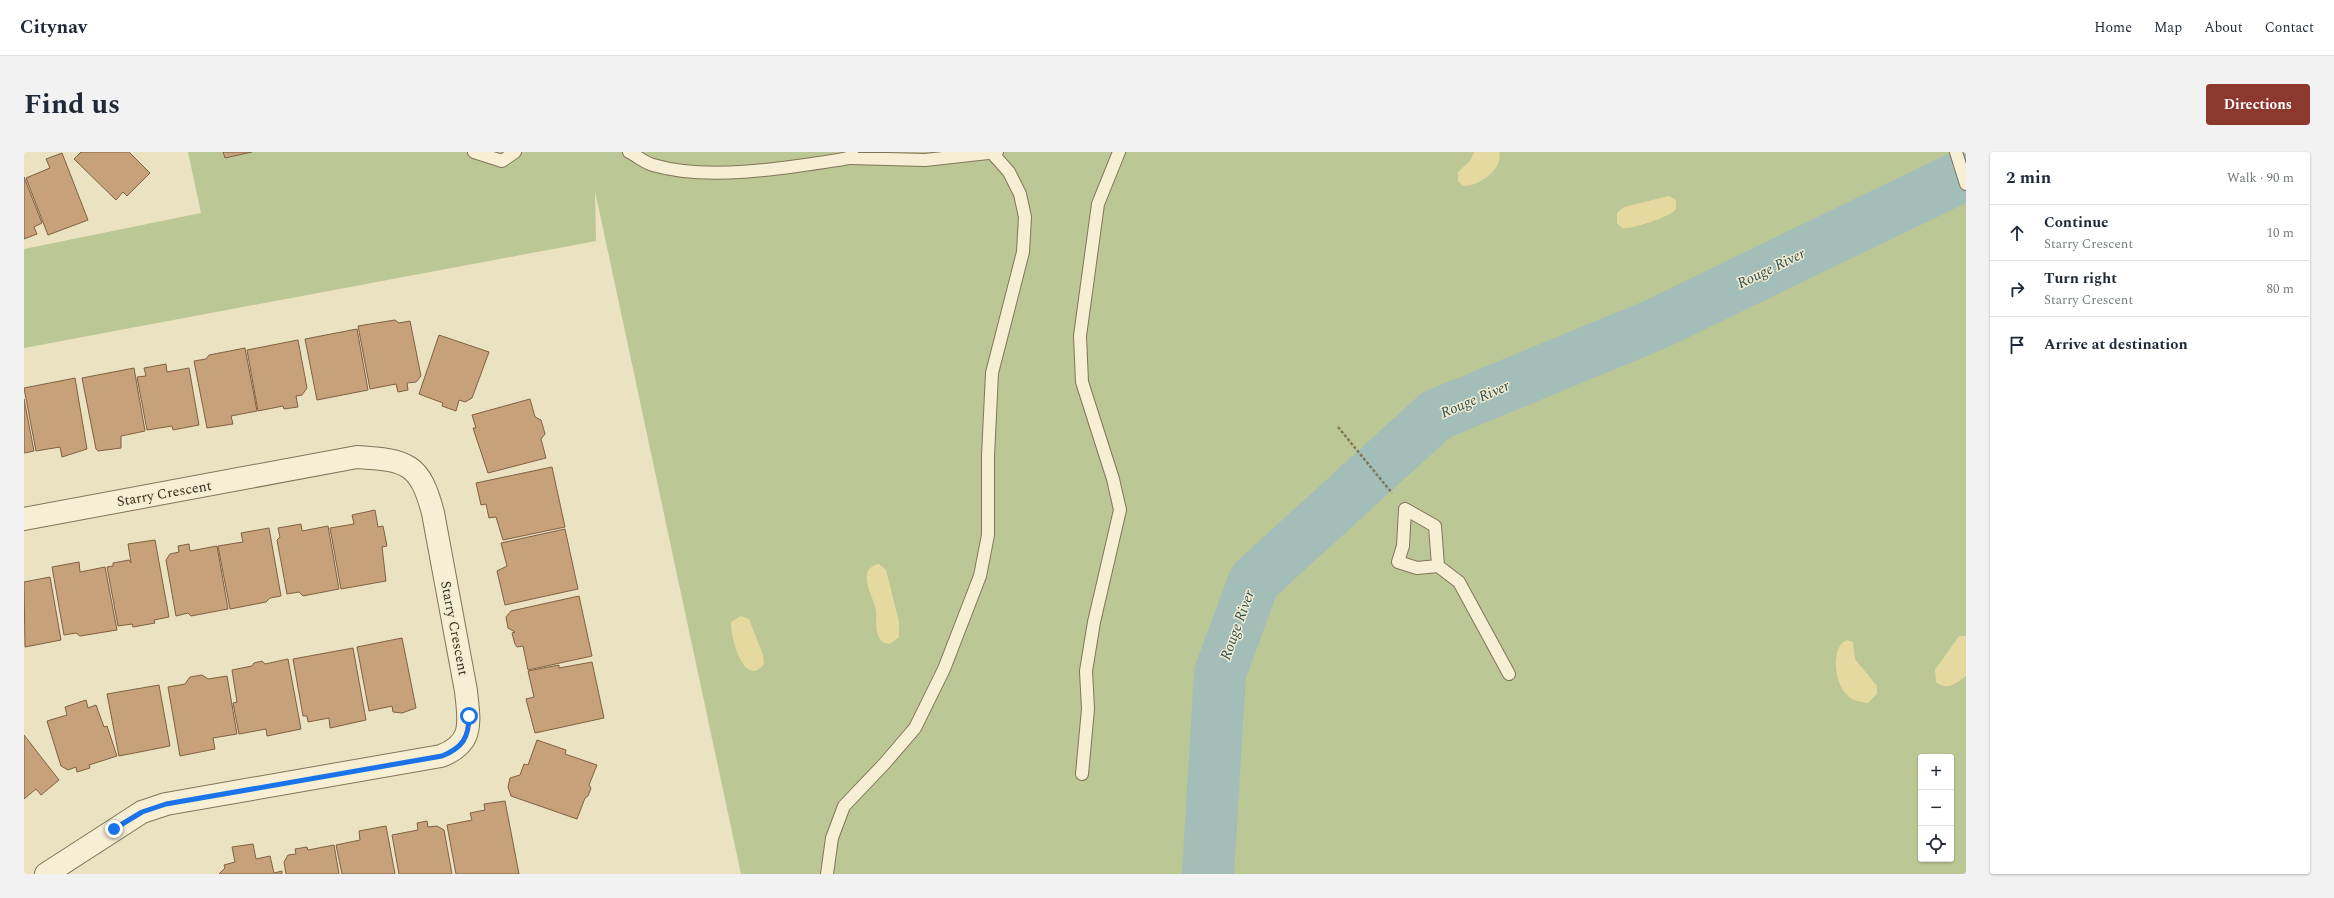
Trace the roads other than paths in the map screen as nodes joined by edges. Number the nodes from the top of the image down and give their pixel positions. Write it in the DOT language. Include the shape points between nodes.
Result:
graph roads {
  1 [pos="474,152"];
  2 [pos="515,152"];
  3 [pos="629,152"];
  4 [pos="1119,152"];
  5 [pos="1956,152"];
  6 [pos="995,153"];
  7 [pos="851,155"];
  8 [pos="1964,180"];
  9 [pos="24,518"];
  10 [pos="1438,566"];
  11 [pos="1510,674"];
  12 [pos="1082,774"];
  13 [pos="46,874"];
  14 [pos="827,874"];
  1 -- 2 [label="lane" via="502,161"];
  3 -- 7 [label="lane" via="652,165 679,171 744,172 793,167"];
  4 -- 12 [label="lane" via="1098,204 1080,336 1082,382 1113,479 1120,510 1094,622 1086,671 1088,710"];
  5 -- 8 [label="lane"];
  6 -- 7 [label="lane" via="925,160"];
  6 -- 14 [label="lane" via="1009,172 1020,194 1026,217 1023,252 992,373 988,535 980,576 944,669 914,728 844,806 832,838"];
  9 -- 13 [label="street, Starry Crescent" via="358,457 387,459 405,465 419,475 433,513 469,716 469,730 454,752 166,804 142,812"];
  10 -- 10 [label="lane" via="1435,526 1405,509 1403,546 1398,562 1417,568"];
  10 -- 11 [label="lane" via="1459,582"];
}
